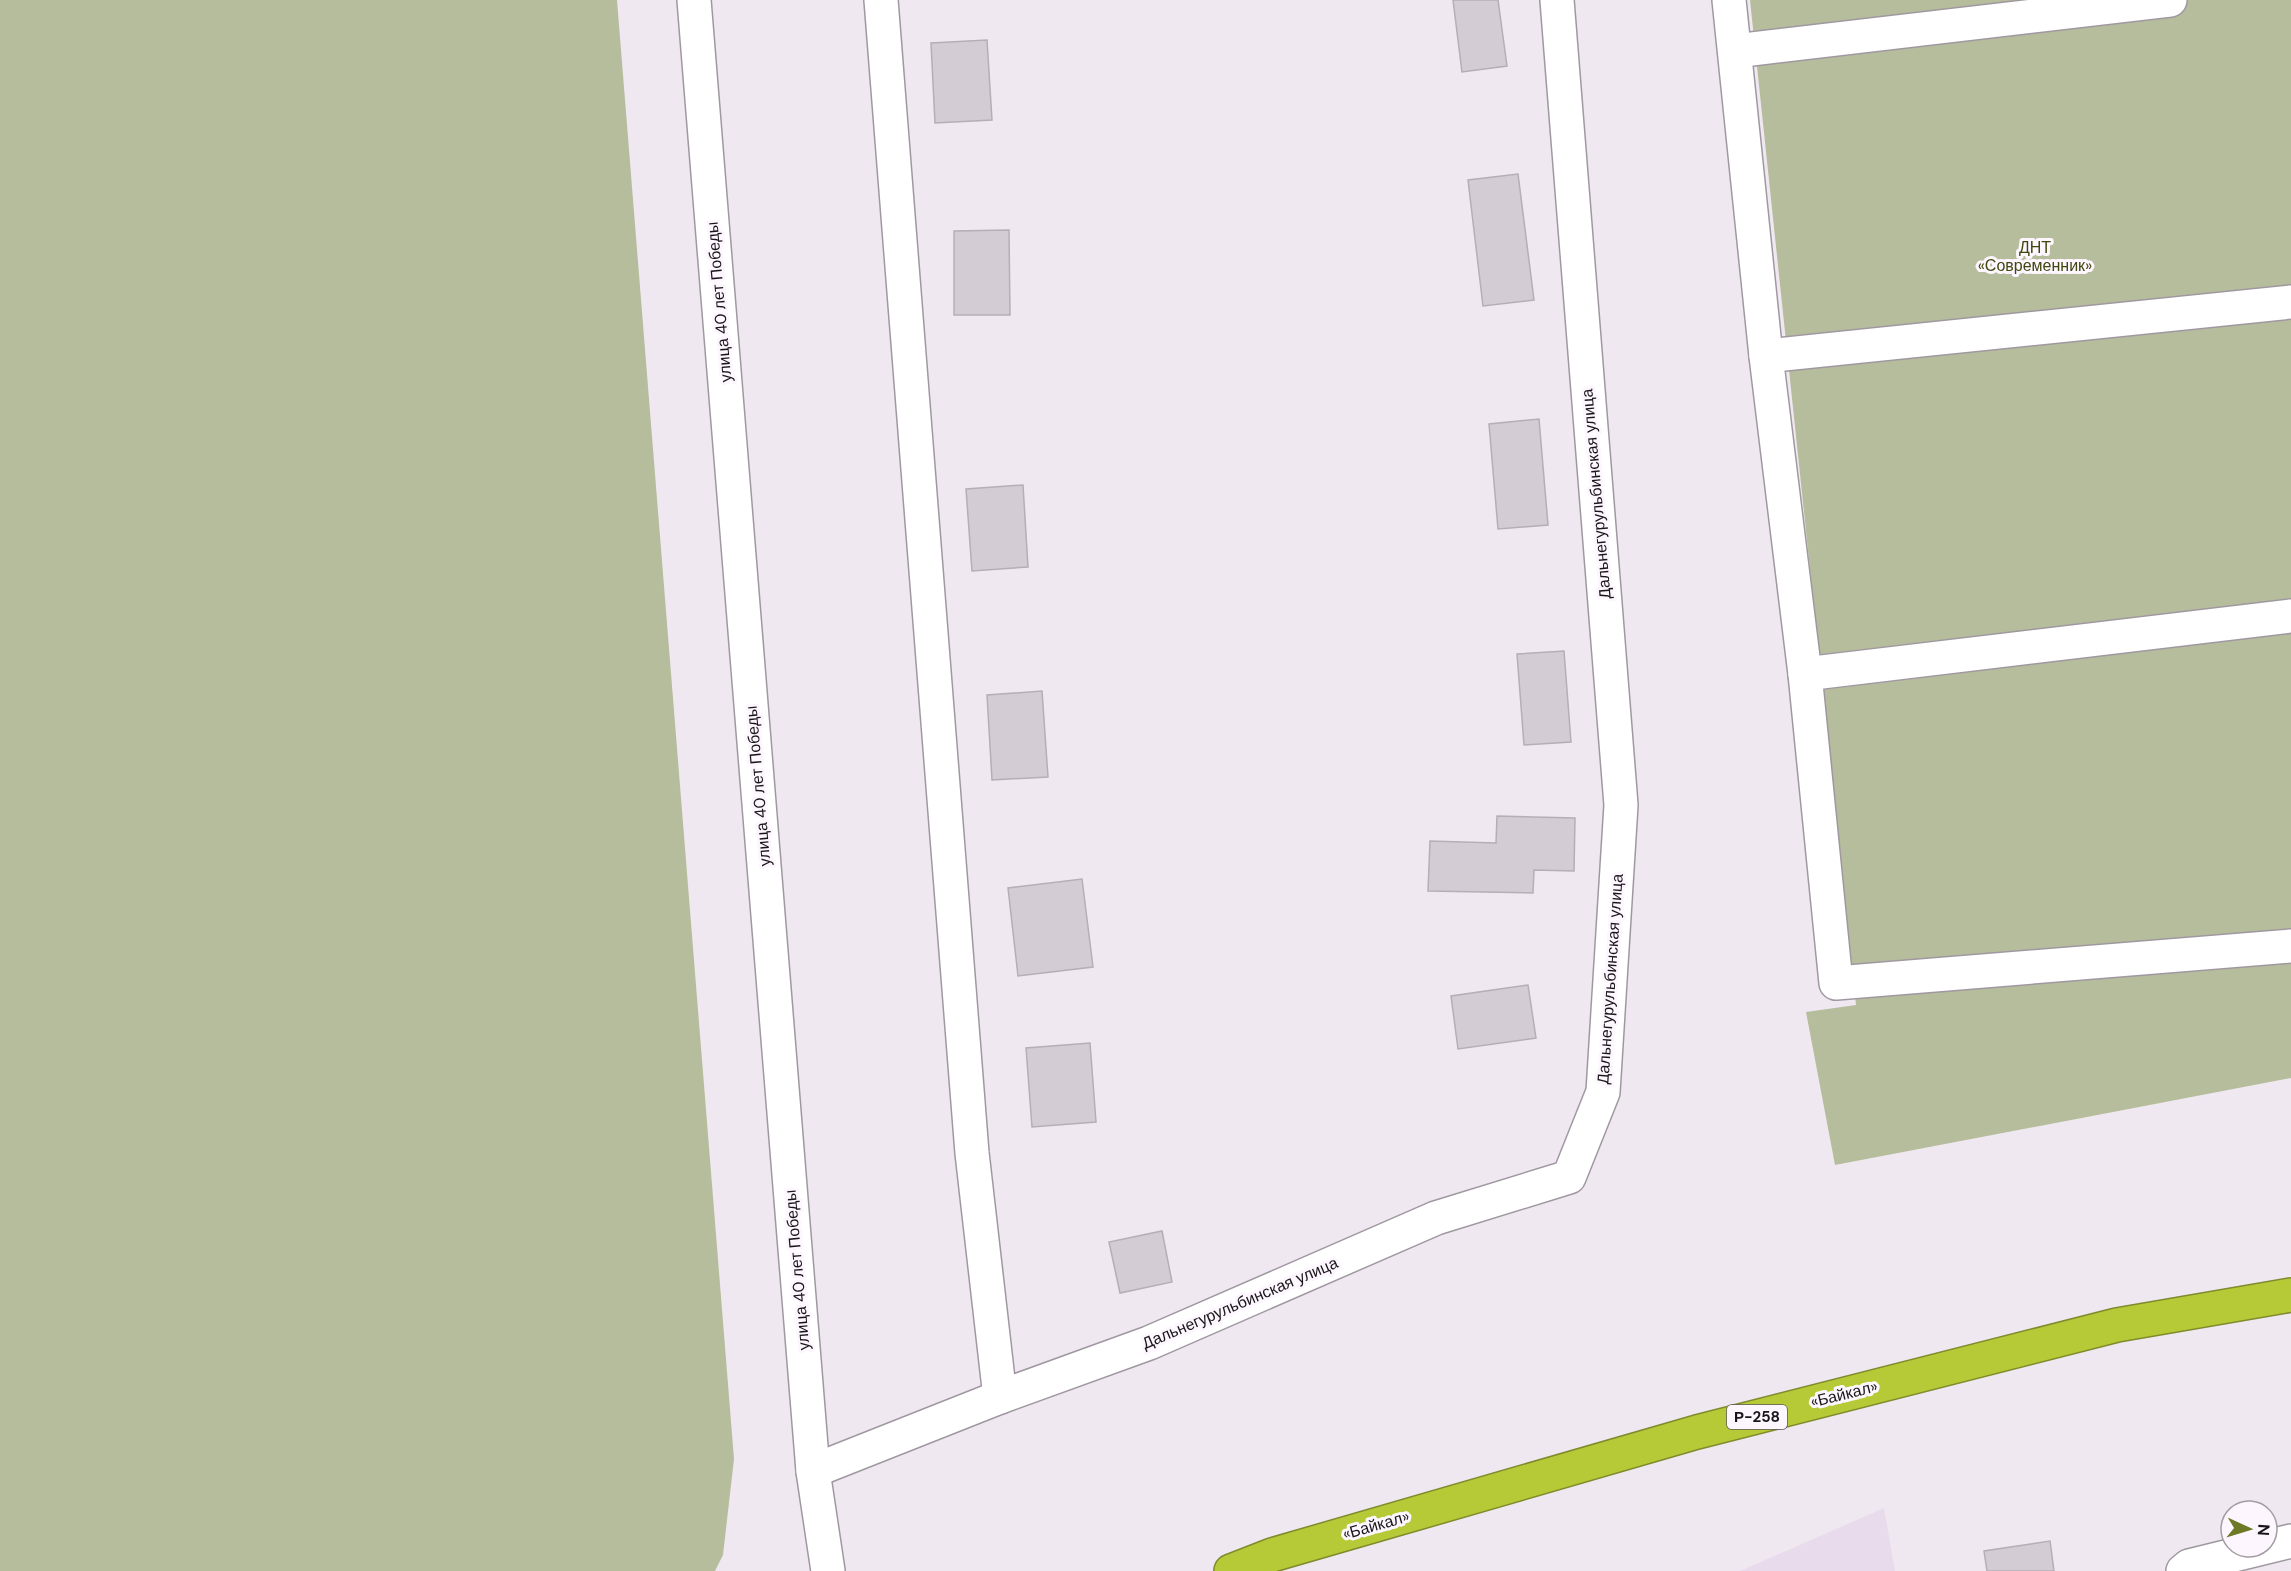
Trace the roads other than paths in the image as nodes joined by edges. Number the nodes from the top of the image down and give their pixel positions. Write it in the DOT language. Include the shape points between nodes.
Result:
graph roads {
  1 [pos="694,0"];
  2 [pos="881,0"];
  3 [pos="1557,0"];
  4 [pos="1729,0"];
  5 [pos="2170,0"];
  6 [pos="1735,51"];
  7 [pos="2291,302"];
  8 [pos="1766,356"];
  9 [pos="2291,616"];
  10 [pos="1805,674"];
  11 [pos="2291,946"];
  12 [pos="2291,1295"];
  13 [pos="1000,1397"];
  14 [pos="813,1471"];
  15 [pos="2291,1541"];
  16 [pos="828,1571"];
  17 [pos="1231,1571"];
  18 [pos="2183,1571"];
  1 -- 14 [label="street, улица 40 лет Победы"];
  2 -- 13 [label="street" via="972,1153"];
  3 -- 13 [label="street, Дальнегурульбинская улица" via="1621,805 1603,1092 1569,1177 1436,1218 1149,1343"];
  4 -- 6 [label="street"];
  5 -- 6 [label="street"];
  6 -- 8 [label="street"];
  7 -- 8 [label="street"];
  8 -- 10 [label="street"];
  9 -- 10 [label="street"];
  10 -- 11 [label="street" via="1836,983"];
  12 -- 17 [label="highway, «Байкал» / Р-258" via="2117,1325 1697,1432 1272,1555"];
  13 -- 14 [label="street, Дальнегурульбинская улица"];
  14 -- 16 [label="street, улица 40 лет Победы"];
  15 -- 18 [label="street" via="2189,1566"];
}
